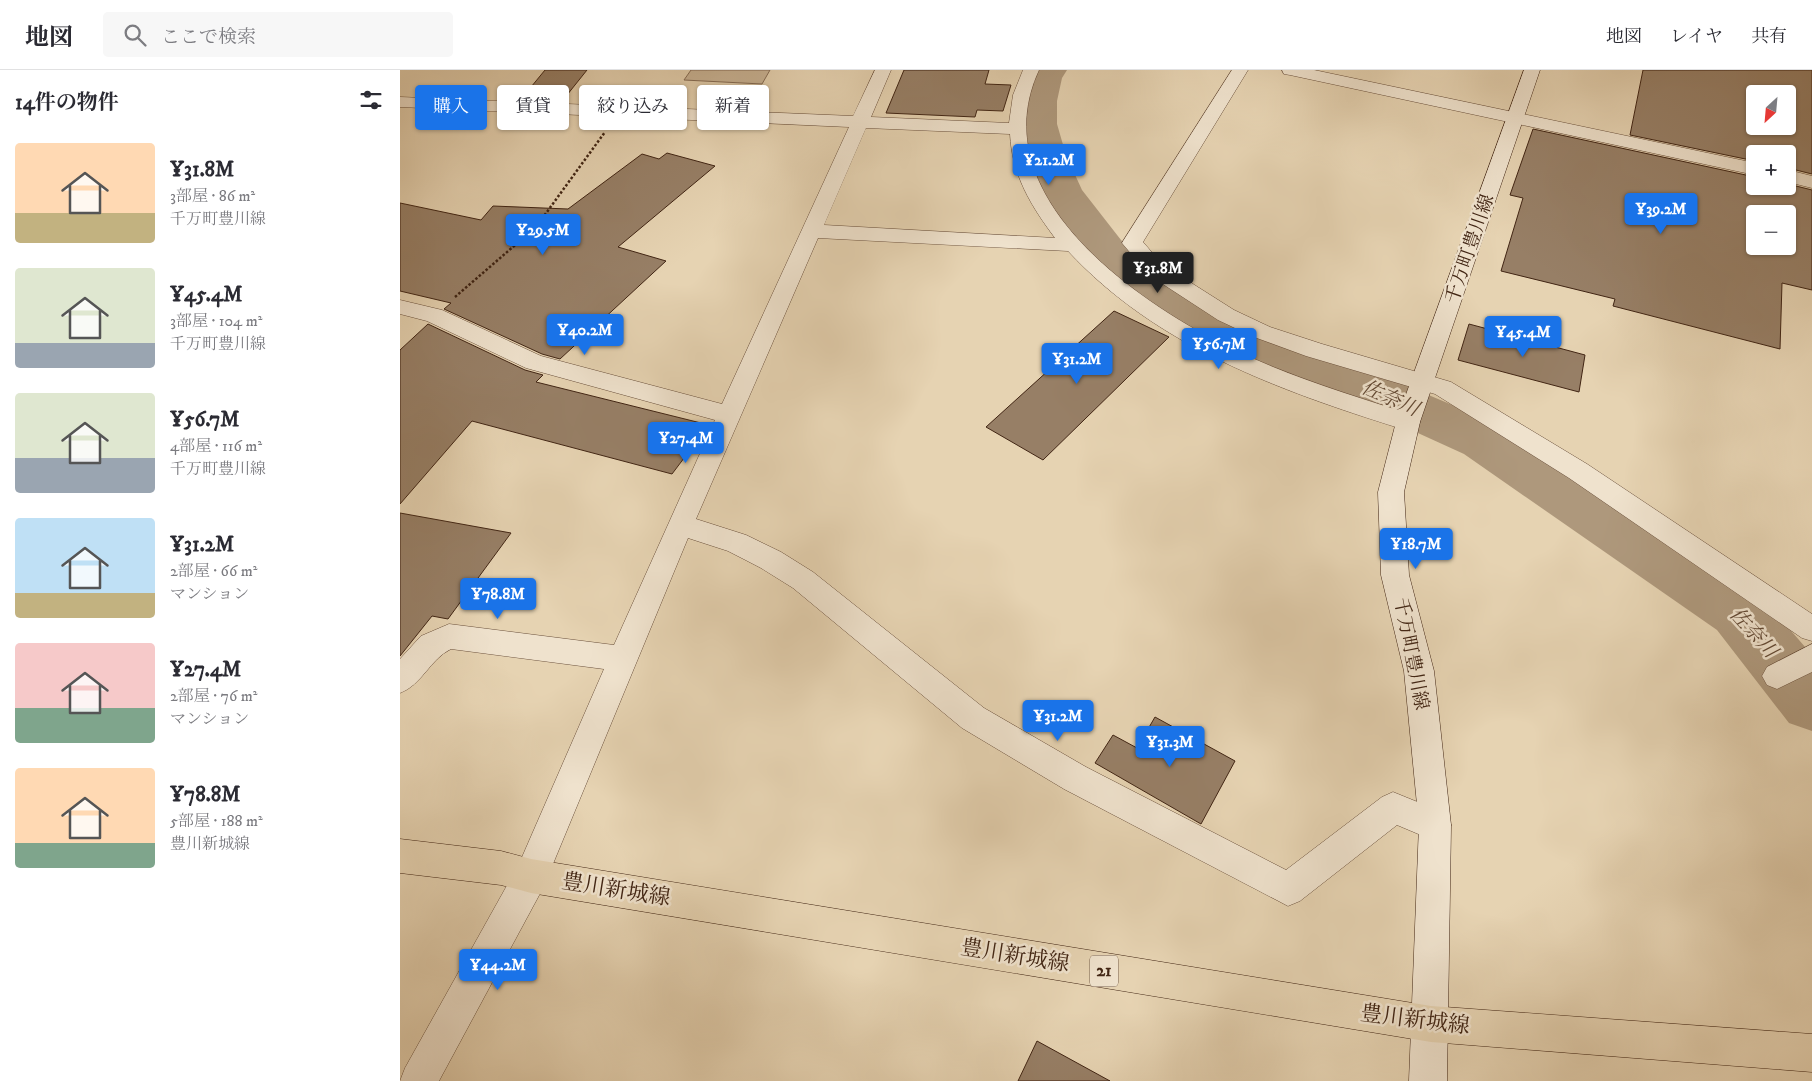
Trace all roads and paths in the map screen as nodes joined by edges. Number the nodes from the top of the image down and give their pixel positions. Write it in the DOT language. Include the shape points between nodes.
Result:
graph roads {
  1 [pos="883,70"];
  2 [pos="1031,70"];
  3 [pos="1240,70"];
  4 [pos="1290,70"];
  5 [pos="1532,70"];
  6 [pos="400,102"];
  7 [pos="579,108"];
  8 [pos="687,113"];
  9 [pos="1515,117"];
  10 [pos="860,121"];
  11 [pos="1018,129"];
  12 [pos="606,130"];
  13 [pos="1746,167"];
  14 [pos="1796,178"];
  15 [pos="1812,182"];
  16 [pos="812,231"];
  17 [pos="1072,245"];
  18 [pos="400,307"];
  19 [pos="434,315"];
  20 [pos="1424,381"];
  21 [pos="730,415"];
  22 [pos="1408,422"];
  23 [pos="680,525"];
  24 [pos="1812,629"];
  25 [pos="1812,656"];
  26 [pos="623,659"];
  27 [pos="1777,676"];
  28 [pos="400,680"];
  29 [pos="1435,825"];
  30 [pos="400,856"];
  31 [pos="531,876"];
  32 [pos="1431,1024"];
  33 [pos="1812,1053"];
  34 [pos="418,1081"];
  35 [pos="1428,1081"];
  1 -- 10 [label="street"];
  2 -- 11 [label="street" via="1019,102"];
  3 -- 20 [label="street" via="1132,244 1163,275 1235,320 1357,364"];
  4 -- 9 [label="street"];
  5 -- 9 [label="street, 千万町豊川線"];
  6 -- 7 [label="street"];
  8 -- 10 [label="street"];
  9 -- 13 [label="street"];
  9 -- 20 [label="street, 千万町豊川線"];
  10 -- 11 [label="street"];
  10 -- 16 [label="street"];
  11 -- 17 [label="street" via="1020,154 1028,183 1046,214"];
  12 -- 19 [label="path" via="536,227"];
  14 -- 15 [label="street"];
  16 -- 17 [label="street"];
  16 -- 21 [label="street"];
  17 -- 22 [label="street" via="1135,302 1186,333 1258,368"];
  18 -- 19 [label="street"];
  19 -- 21 [label="street" via="534,362"];
  20 -- 22 [label="street, 千万町豊川線"];
  20 -- 24 [label="street" via="1443,388 1578,471"];
  21 -- 23 [label="street"];
  22 -- 29 [label="street, 千万町豊川線" via="1391,492 1395,575 1419,672"];
  23 -- 26 [label="street"];
  23 -- 29 [label="street" via="737,543 771,560 803,580 973,718 1075,778 1288,889 1393,808"];
  25 -- 27 [label="street"];
  26 -- 28 [label="street" via="449,636 431,645"];
  26 -- 31 [label="street"];
  29 -- 32 [label="street, 千万町豊川線"];
  30 -- 31 [label="main road, 豊川新城線 / 21" via="501,868"];
  31 -- 32 [label="main road, 豊川新城線 / 21"];
  31 -- 34 [label="street"];
  32 -- 33 [label="main road, 豊川新城線 / 21"];
  32 -- 35 [label="street, 千万町豊川線"];
}
